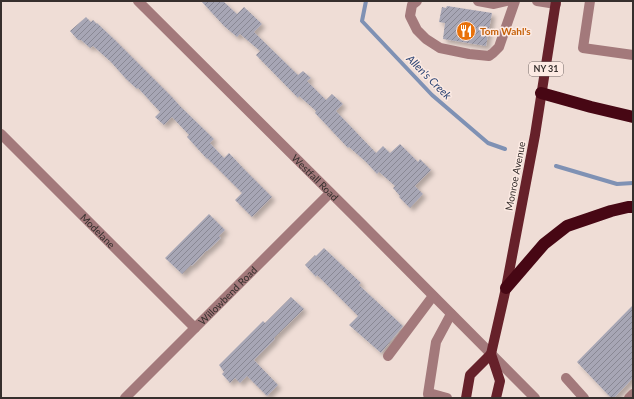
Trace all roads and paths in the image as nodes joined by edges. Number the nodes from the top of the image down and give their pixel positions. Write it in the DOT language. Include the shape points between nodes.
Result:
graph roads {
  1 [pos="138,1"];
  2 [pos="417,1"];
  3 [pos="478,1"];
  4 [pos="506,1"];
  5 [pos="515,1"];
  6 [pos="537,1"];
  7 [pos="590,1"];
  8 [pos="556,2"];
  9 [pos="633,55"];
  10 [pos="541,93"];
  11 [pos="633,117"];
  12 [pos="1,134"];
  13 [pos="330,193"];
  14 [pos="633,207"];
  15 [pos="506,288"];
  16 [pos="433,296"];
  17 [pos="451,314"];
  18 [pos="195,328"];
  19 [pos="491,354"];
  20 [pos="388,356"];
  21 [pos="566,378"];
  22 [pos="633,394"];
  23 [pos="429,396"];
  24 [pos="125,398"];
  25 [pos="447,398"];
  26 [pos="466,398"];
  27 [pos="496,398"];
  28 [pos="535,398"];
  29 [pos="584,398"];
  30 [pos="629,398"];
  1 -- 13 [label="street, Westfall Road"];
  2 -- 5 [label="street" via="412,6 410,16 417,30 426,38 440,48 489,56 499,47"];
  3 -- 4 [label="street" via="494,4"];
  6 -- 8 [label="street"];
  7 -- 9 [label="street" via="583,48"];
  8 -- 10 [label="main road, Monroe Avenue / NY 31"];
  10 -- 11 [label="highway"];
  10 -- 15 [label="main road, Monroe Avenue / NY 31"];
  12 -- 18 [label="street, Modelane"];
  13 -- 16 [label="street, Westfall Road"];
  13 -- 18 [label="street, Willowbend Road"];
  14 -- 15 [label="highway" via="611,211 567,226 544,244"];
  15 -- 19 [label="main road, Monroe Avenue / NY 31"];
  16 -- 17 [label="street, Westfall Road"];
  16 -- 20 [label="street"];
  17 -- 19 [label="street, Westfall Road"];
  17 -- 23 [label="street" via="436,342"];
  18 -- 24 [label="street, Willowbend Road"];
  19 -- 26 [label="main road" via="470,375"];
  19 -- 27 [label="main road" via="500,381"];
  19 -- 28 [label="street, Westfall Road"];
  21 -- 29 [label="street"];
  22 -- 30 [label="street"];
  23 -- 25 [label="street"];
}
